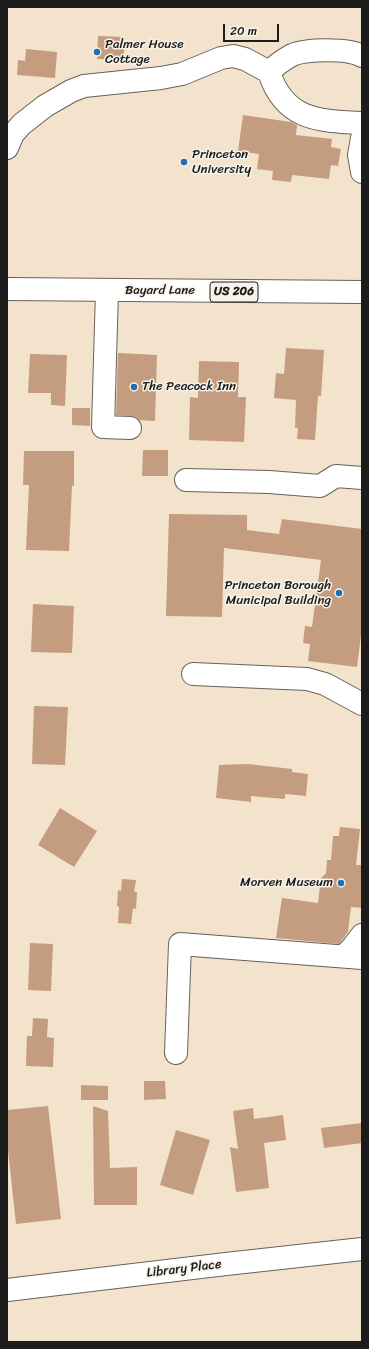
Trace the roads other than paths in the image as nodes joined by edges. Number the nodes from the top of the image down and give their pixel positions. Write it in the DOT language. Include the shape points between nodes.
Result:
graph roads {
  1 [pos="362,56"];
  2 [pos="269,72"];
  3 [pos="362,123"];
  4 [pos="362,138"];
  5 [pos="7,148"];
  6 [pos="362,172"];
  7 [pos="7,289"];
  8 [pos="107,291"];
  9 [pos="362,292"];
  10 [pos="130,428"];
  11 [pos="362,478"];
  12 [pos="186,480"];
  13 [pos="193,674"];
  14 [pos="362,704"];
  15 [pos="362,935"];
  16 [pos="353,957"];
  17 [pos="176,1053"];
  18 [pos="362,1249"];
  19 [pos="7,1290"];
  1 -- 2 [label="main road" via="345,51 321,50 293,55"];
  2 -- 3 [label="main road" via="282,99 297,111 315,119"];
  2 -- 5 [label="main road" via="245,59 233,56 221,58 182,74 84,86 45,106 22,124 12,134"];
  4 -- 6 [label="main road" via="359,155"];
  7 -- 8 [label="main road, Bayard Lane / US 206"];
  8 -- 9 [label="main road, Bayard Lane / US 206"];
  8 -- 10 [label="main road" via="103,427"];
  11 -- 12 [label="main road" via="336,476 320,486"];
  13 -- 14 [label="main road" via="306,679 324,684"];
  15 -- 16 [label="main road" via="352,948"];
  16 -- 17 [label="main road" via="180,944"];
  18 -- 19 [label="main road, Library Place"];
}
